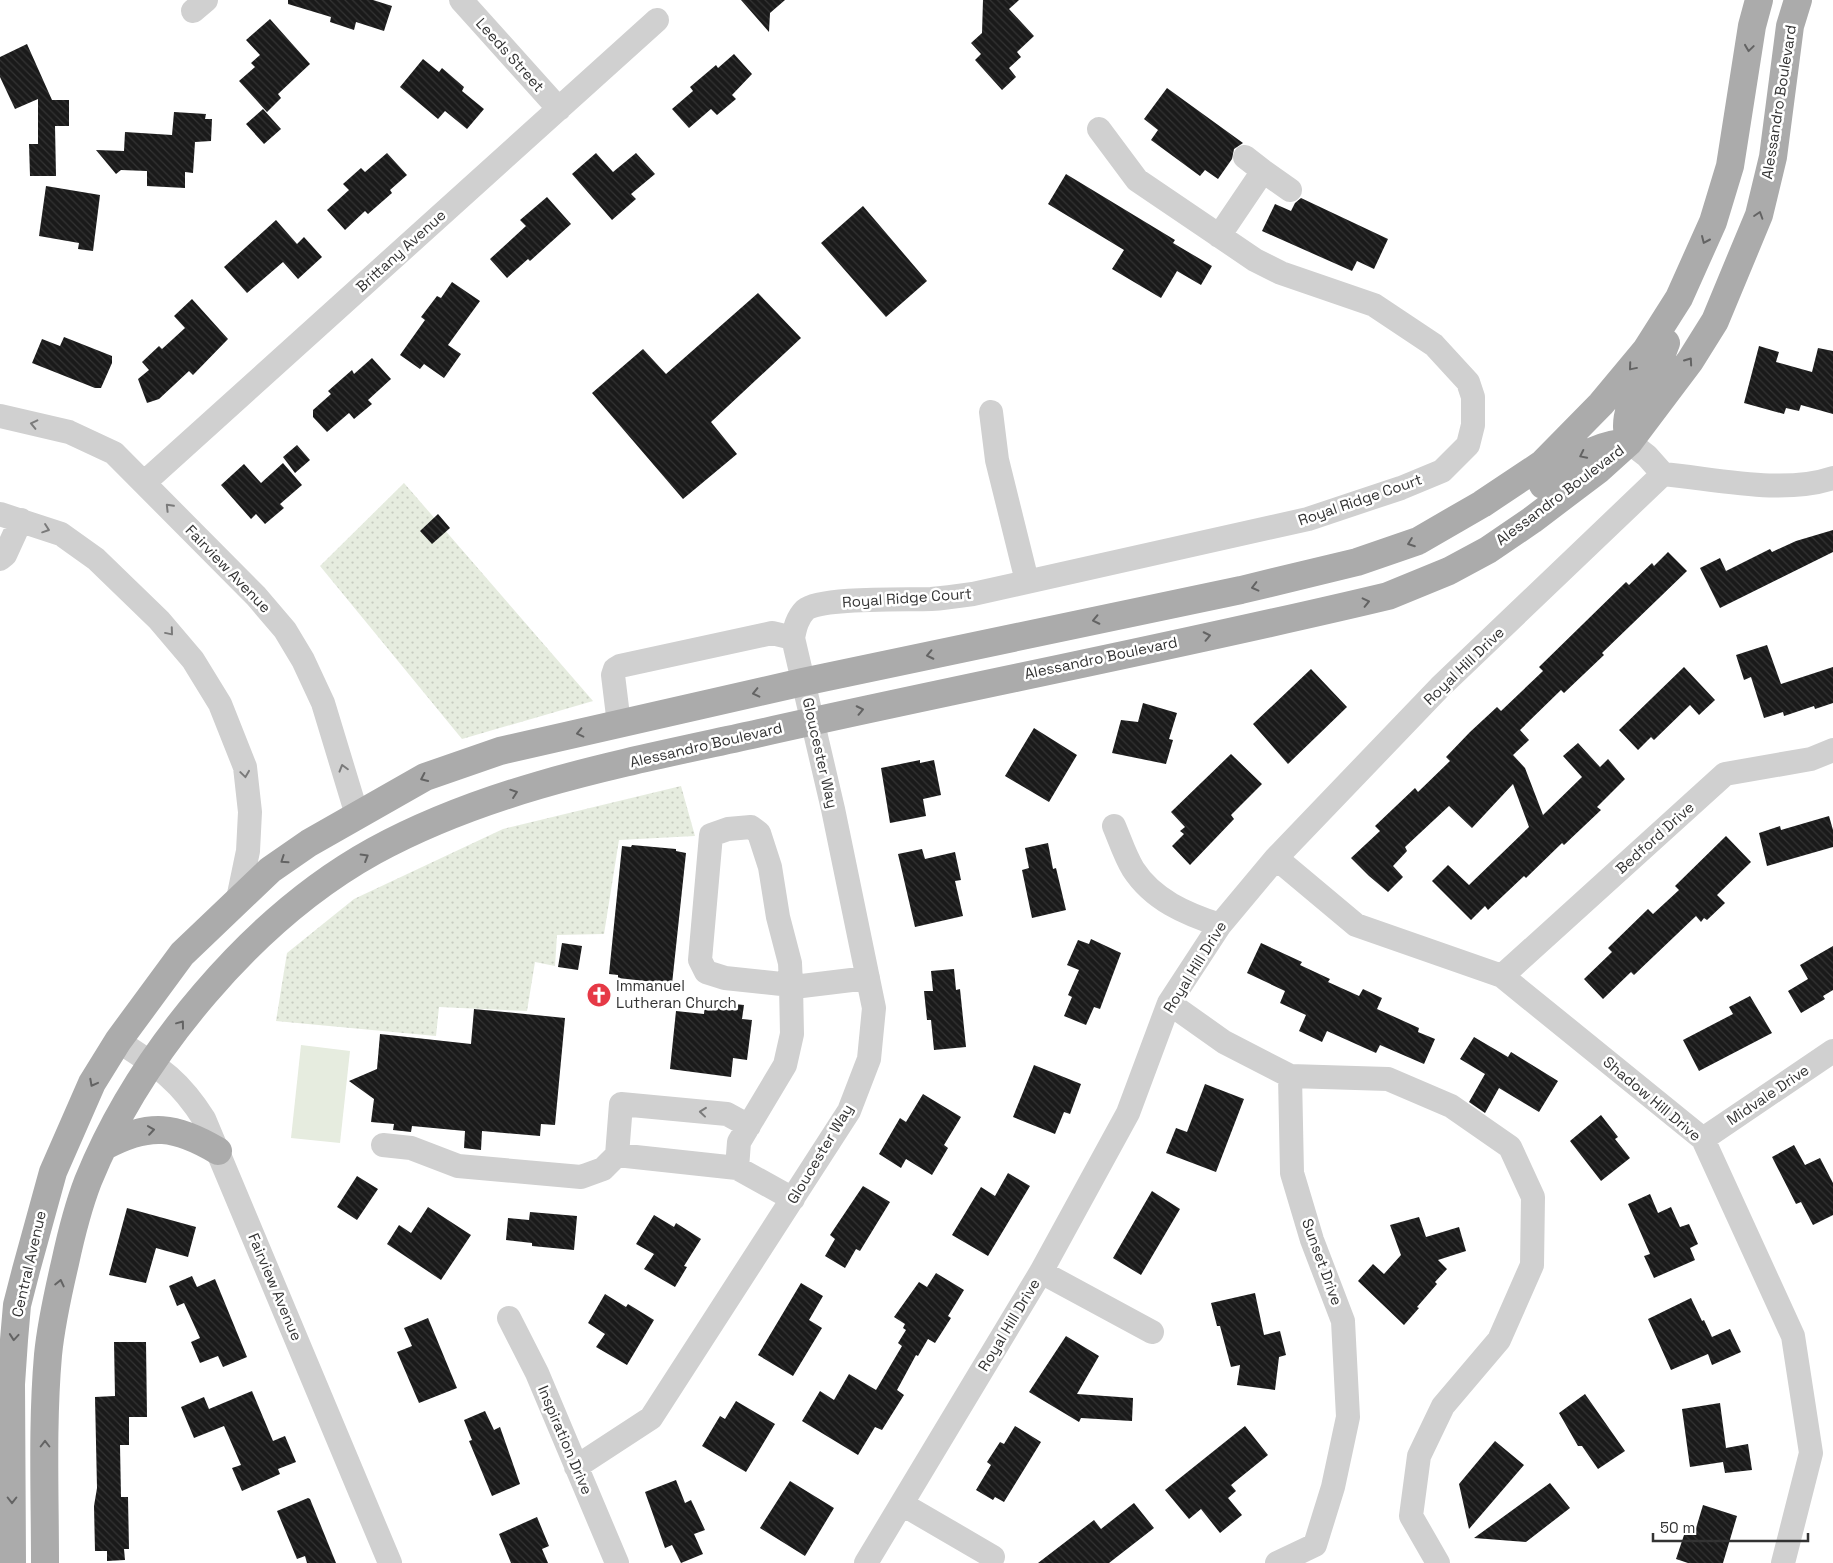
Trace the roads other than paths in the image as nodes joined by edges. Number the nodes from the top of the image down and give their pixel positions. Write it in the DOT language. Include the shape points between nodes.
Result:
graph roads {
  1 [pos="461,0"];
  2 [pos="1759,0"];
  3 [pos="1798,0"];
  4 [pos="657,20"];
  5 [pos="559,109"];
  6 [pos="1099,129"];
  7 [pos="1290,190"];
  8 [pos="1219,236"];
  9 [pos="1679,298"];
  10 [pos="991,412"];
  11 [pos="0,416"];
  12 [pos="1629,442"];
  13 [pos="1663,474"];
  14 [pos="1833,478"];
  15 [pos="145,482"];
  16 [pos="10,517"];
  17 [pos="1441,527"];
  18 [pos="0,559"];
  19 [pos="1027,581"];
  20 [pos="794,638"];
  21 [pos="803,682"];
  22 [pos="812,721"];
  23 [pos="619,724"];
  24 [pos="1833,750"];
  25 [pos="357,815"];
  26 [pos="1114,826"];
  27 [pos="1276,858"];
  28 [pos="238,899"];
  29 [pos="1220,925"];
  30 [pos="257,937"];
  31 [pos="1502,976"];
  32 [pos="868,978"];
  33 [pos="791,985"];
  34 [pos="1169,1002"];
  35 [pos="118,1042"];
  36 [pos="1833,1051"];
  37 [pos="152,1063"];
  38 [pos="1290,1076"];
  39 [pos="749,1126"];
  40 [pos="1703,1139"];
  41 [pos="383,1145"];
  42 [pos="105,1146"];
  43 [pos="218,1151"];
  44 [pos="617,1155"];
  45 [pos="737,1168"];
  46 [pos="793,1199"];
  47 [pos="1041,1272"];
  48 [pos="509,1318"];
  49 [pos="1152,1332"];
  50 [pos="576,1467"];
  51 [pos="902,1504"];
  52 [pos="993,1556"];
  53 [pos="12,1563"];
  54 [pos="46,1563"];
  55 [pos="390,1563"];
  56 [pos="617,1563"];
  57 [pos="866,1563"];
  58 [pos="1277,1563"];
  59 [pos="1438,1563"];
  60 [pos="1783,1563"];
  1 -- 5 [label="street, Leeds Street"];
  2 -- 9 [label="main road, one-way" via="1730,166 1713,222"];
  12 -- 3 [label="main road, Alessandro Boulevard, one-way" via="1690,361 1715,321 1759,215 1774,157 1790,26"];
  4 -- 5 [label="street, Brittany Avenue"];
  5 -- 15 [label="street, Brittany Avenue"];
  6 -- 8 [label="street, Royal Ridge Court" via="1137,180"];
  7 -- 8 [label="street" via="1254,164"];
  8 -- 19 [label="street, Royal Ridge Court" via="1281,273 1374,306 1434,345 1468,382 1473,397 1473,425 1468,445 1442,471 1308,519"];
  9 -- 12 [label="main road" via="1660,359 1628,408 1625,428"];
  9 -- 17 [label="main road, one-way" via="1640,357 1601,404 1542,464"];
  10 -- 19 [label="street" via="998,460"];
  15 -- 11 [label="street, Fairview Avenue, one-way" via="114,453 69,432"];
  12 -- 13 [label="street" via="1648,456"];
  12 -- 17 [label="main road, one-way" via="1604,445 1576,458 1543,485 1475,526"];
  22 -- 12 [label="main road, Alessandro Boulevard, one-way" via="1388,596 1449,571 1488,550 1598,470"];
  13 -- 14 [label="street" via="1784,486"];
  13 -- 27 [label="street, Royal Hill Drive" via="1440,687"];
  25 -- 15 [label="street, Fairview Avenue, one-way" via="323,703 285,630"];
  16 -- 18 [label="street" via="5,555"];
  16 -- 28 [label="street, one-way" via="61,534 96,559 159,620 193,660 220,704 245,767 250,812 248,851"];
  17 -- 21 [label="main road, one-way" via="1418,541 1347,564 1241,590"];
  19 -- 20 [label="street, Royal Ridge Court" via="941,598 821,604 806,610 797,621"];
  20 -- 21 [label="street"];
  20 -- 23 [label="street" via="772,633 620,666 612,675"];
  21 -- 22 [label="street, Gloucester Way"];
  21 -- 23 [label="main road, one-way"];
  30 -- 22 [label="main road, Alessandro Boulevard, one-way" via="335,874 376,850 459,811 542,784"];
  22 -- 32 [label="street, Gloucester Way"];
  23 -- 25 [label="main road, one-way" via="458,764 425,777"];
  24 -- 31 [label="street, Bedford Drive" via="1811,759 1725,774"];
  25 -- 28 [label="main road, one-way" via="270,870"];
  25 -- 30 [label="main road" via="354,837 345,848 270,904"];
  26 -- 29 [label="street" via="1133,869 1157,896 1193,916"];
  27 -- 29 [label="street, Royal Hill Drive"];
  27 -- 31 [label="street, Shadow Hill Drive" via="1356,925"];
  28 -- 35 [label="main road" via="182,954"];
  29 -- 34 [label="street, Royal Hill Drive"];
  37 -- 30 [label="main road, Alessandro Boulevard, one-way" via="201,998"];
  31 -- 40 [label="street, Shadow Hill Drive"];
  32 -- 33 [label="street"];
  32 -- 46 [label="street, Gloucester Way" via="874,1008 869,1059 849,1111"];
  33 -- 33 [label="street" via="790,963 770,867 759,833 751,827 728,829 711,835 700,960 706,972 725,978"];
  33 -- 39 [label="street" via="792,1034 785,1065"];
  34 -- 38 [label="street" via="1224,1042"];
  34 -- 47 [label="street, Royal Hill Drive" via="1128,1113"];
  35 -- 37 [label="street, Fairview Avenue"];
  35 -- 53 [label="main road, Central Avenue, one-way" via="92,1083 54,1172 17,1305 11,1384"];
  36 -- 40 [label="street, Midvale Drive"];
  37 -- 42 [label="main road"];
  37 -- 43 [label="street, Fairview Avenue" via="188,1093"];
  38 -- 58 [label="street, Sunset Drive" via="1292,1173 1312,1240 1343,1321 1348,1417 1333,1487 1315,1545"];
  38 -- 59 [label="street" via="1388,1079 1451,1106 1510,1147 1534,1197 1532,1265 1499,1340 1444,1406 1419,1456 1410,1516"];
  39 -- 44 [label="street, one-way" via="727,1114 621,1104"];
  39 -- 45 [label="street" via="739,1142"];
  40 -- 60 [label="street, Shadow Hill Drive" via="1793,1336 1811,1453"];
  41 -- 44 [label="street" via="411,1148 458,1166 581,1177 602,1169"];
  42 -- 43 [label="main road, one-way" via="122,1136 156,1128 185,1133"];
  54 -- 42 [label="main road, one-way" via="48,1353 71,1236 88,1182"];
  43 -- 55 [label="street, Fairview Avenue"];
  44 -- 45 [label="street"];
  45 -- 46 [label="street"];
  46 -- 50 [label="street, Gloucester Way" via="651,1418"];
  47 -- 49 [label="street"];
  47 -- 51 [label="street, Royal Hill Drive"];
  48 -- 50 [label="street, Inspiration Drive" via="537,1372"];
  50 -- 56 [label="street, Inspiration Drive"];
  51 -- 52 [label="street"];
  51 -- 57 [label="street, Royal Hill Drive"];
}
